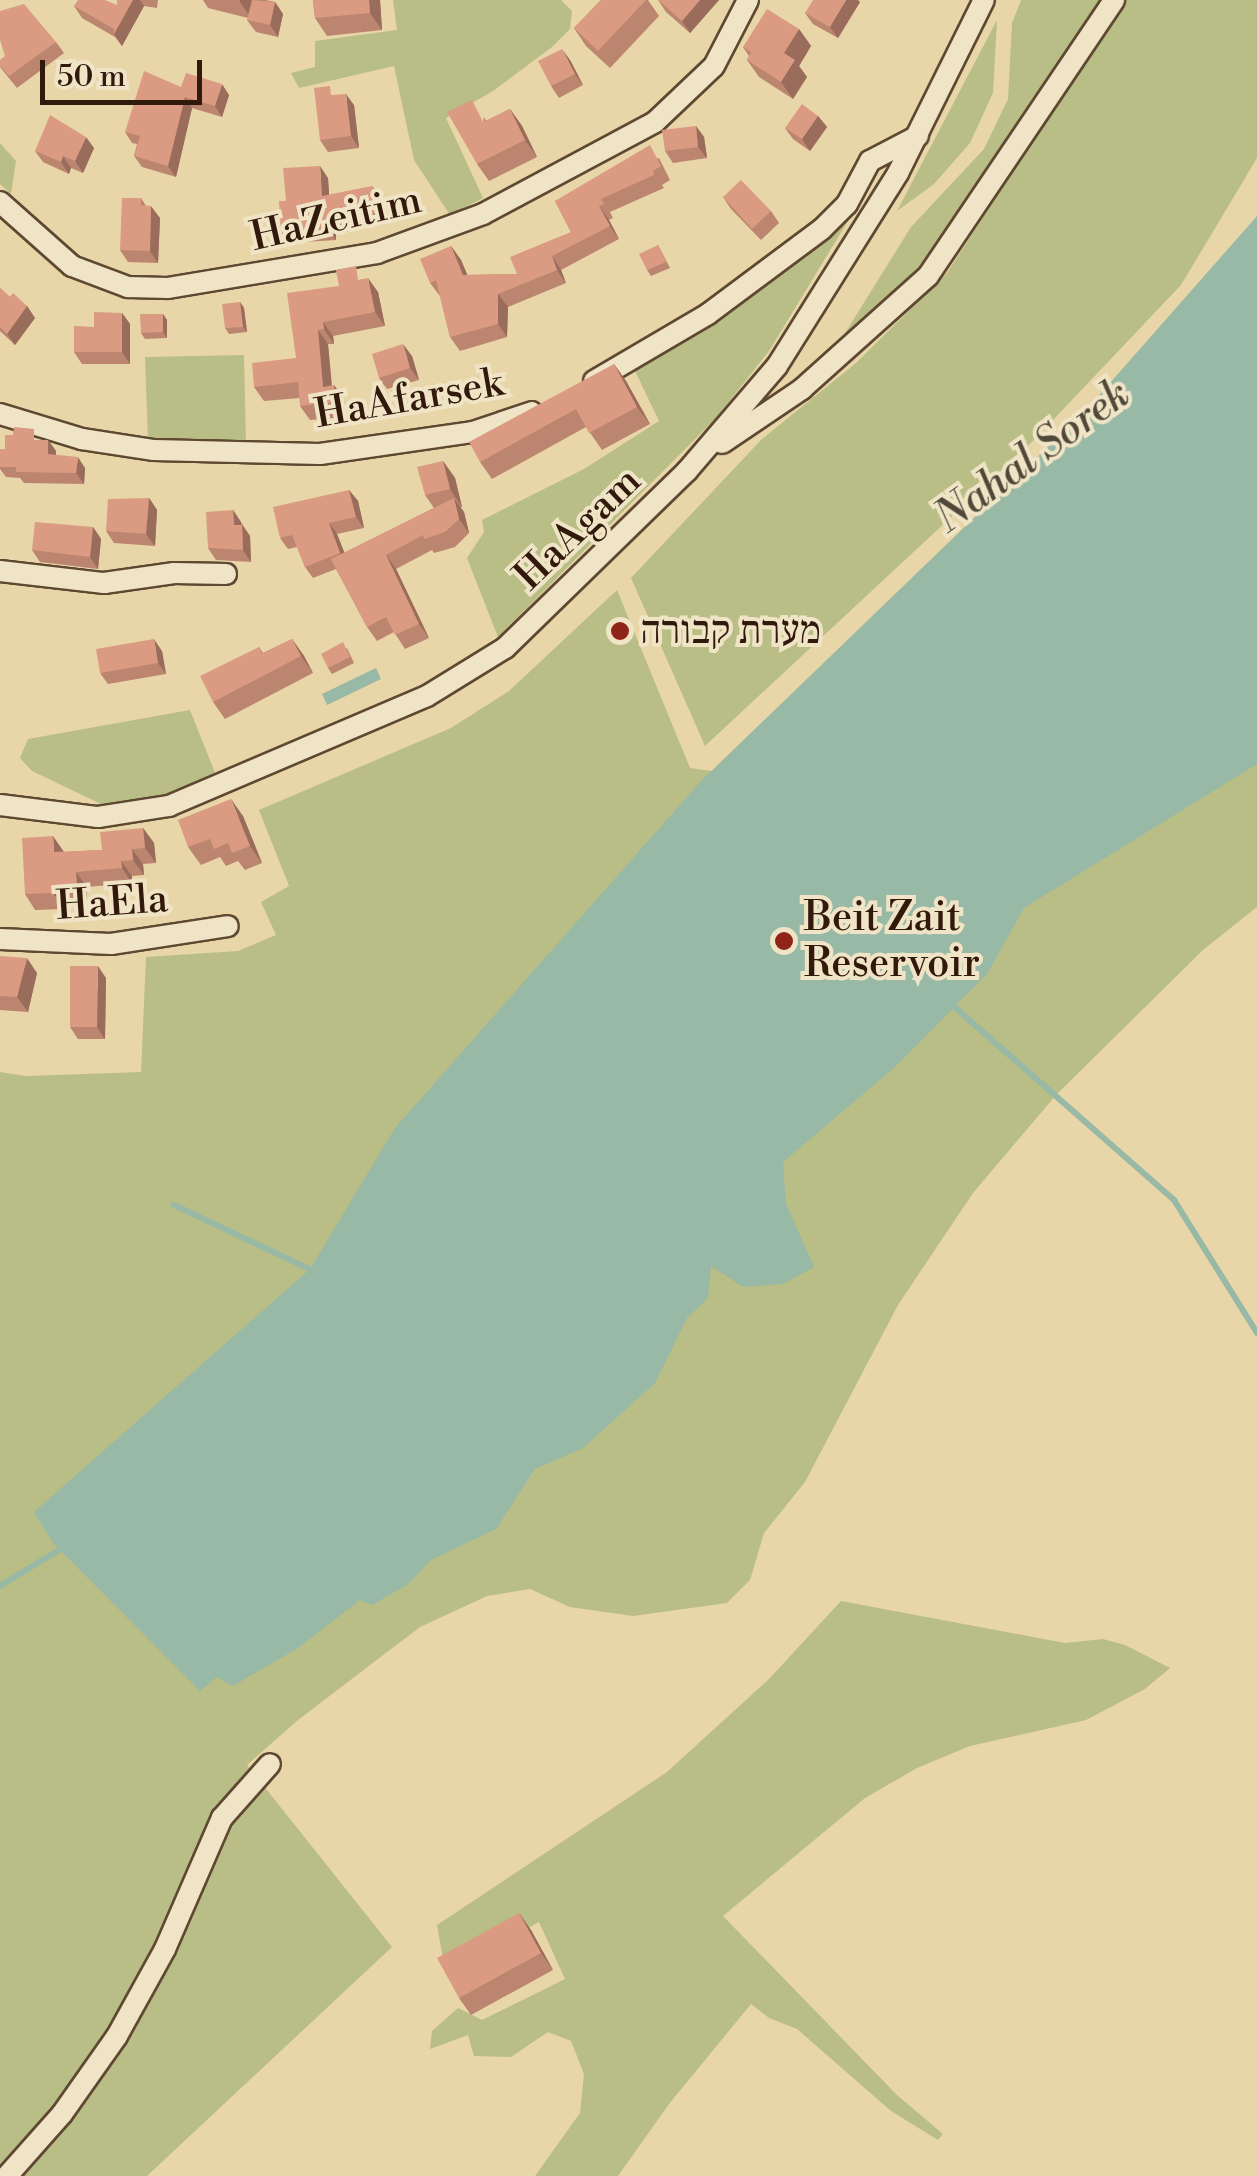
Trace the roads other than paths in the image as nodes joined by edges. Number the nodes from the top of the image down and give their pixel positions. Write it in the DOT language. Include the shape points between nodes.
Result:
graph roads {
  1 [pos="748,0"];
  2 [pos="984,0"];
  3 [pos="1114,0"];
  4 [pos="918,136"];
  5 [pos="0,202"];
  6 [pos="578,390"];
  7 [pos="548,404"];
  8 [pos="0,414"];
  9 [pos="706,450"];
  10 [pos="0,571"];
  11 [pos="226,574"];
  12 [pos="0,806"];
  13 [pos="228,926"];
  14 [pos="0,940"];
  15 [pos="270,1764"];
  16 [pos="7,2176"];
  1 -- 5 [label="street, HaZeitim" via="714,66 655,122 483,214 376,253 168,288 128,287 72,266"];
  2 -- 4 [label="street, HaAgam"];
  3 -- 9 [label="street" via="928,276 802,389"];
  4 -- 6 [label="street" via="870,161 822,230 750,284"];
  4 -- 9 [label="street, HaAgam" via="795,340"];
  7 -- 8 [label="street, HaAfarsek" via="473,432 320,454 154,450 82,439"];
  9 -- 12 [label="street, HaAgam" via="517,638 441,689 168,806 98,817"];
  10 -- 11 [label="street" via="104,583"];
  13 -- 14 [label="street, HaEla" via="80,946"];
  15 -- 16 [label="street" via="222,1818 165,1950 117,2036"];
}
